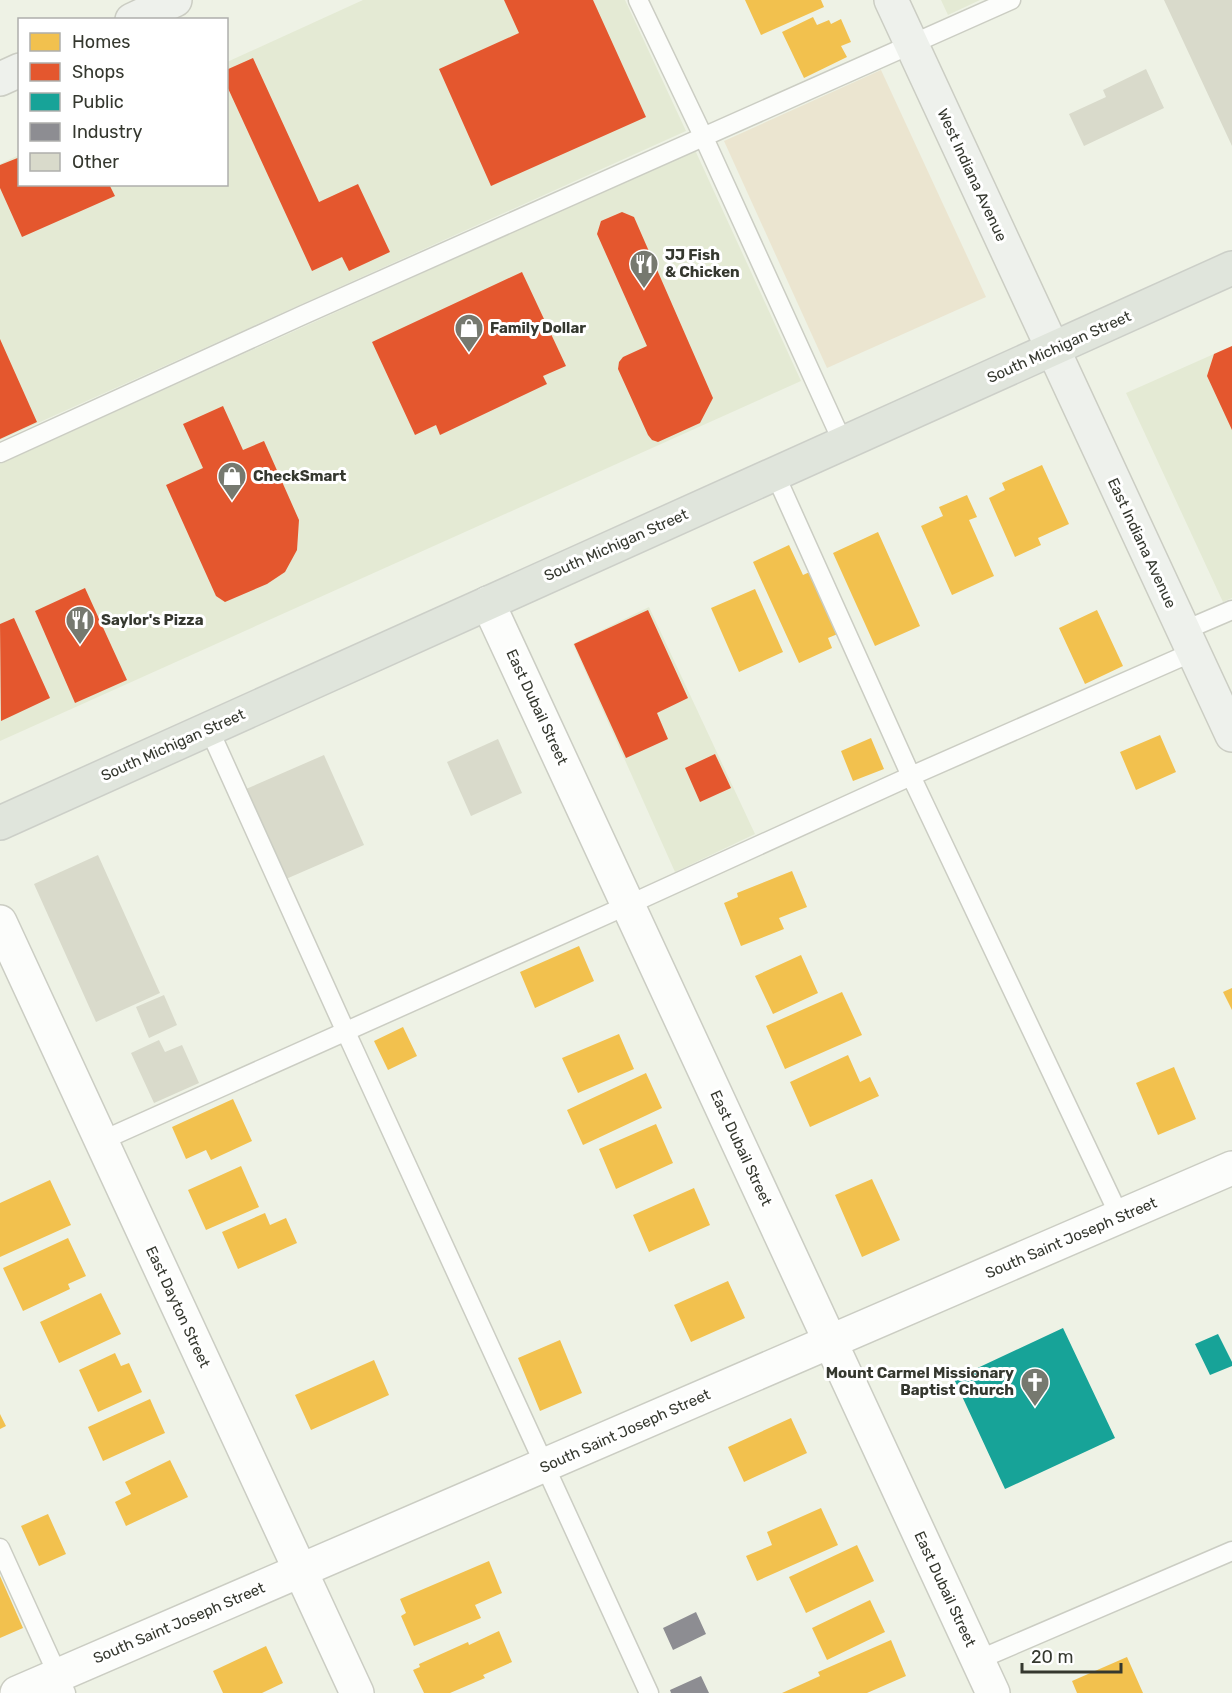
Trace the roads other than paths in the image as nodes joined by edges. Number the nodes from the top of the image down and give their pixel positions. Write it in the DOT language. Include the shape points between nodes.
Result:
graph roads {
  1 [pos="175,0"];
  2 [pos="638,0"];
  3 [pos="891,0"];
  4 [pos="1011,0"];
  5 [pos="136,18"];
  6 [pos="912,45"];
  7 [pos="18,71"];
  8 [pos="0,79"];
  9 [pos="704,138"];
  10 [pos="1232,268"];
  11 [pos="1053,350"];
  12 [pos="843,443"];
  13 [pos="0,453"];
  14 [pos="775,474"];
  15 [pos="488,603"];
  16 [pos="1232,610"];
  17 [pos="1188,642"];
  18 [pos="209,729"];
  19 [pos="1232,735"];
  20 [pos="911,776"];
  21 [pos="0,823"];
  22 [pos="628,905"];
  23 [pos="0,922"];
  24 [pos="345,1030"];
  25 [pos="101,1140"];
  26 [pos="1232,1168"];
  27 [pos="1120,1217"];
  28 [pos="830,1342"];
  29 [pos="544,1466"];
  30 [pos="0,1548"];
  31 [pos="1232,1551"];
  32 [pos="300,1571"];
  33 [pos="978,1660"];
  34 [pos="62,1684"];
  35 [pos="17,1693"];
  36 [pos="357,1693"];
  37 [pos="650,1693"];
  38 [pos="993,1693"];
  1 -- 5 [label="street"];
  2 -- 9 [label="lane"];
  3 -- 6 [label="street, West Indiana Avenue"];
  4 -- 6 [label="lane"];
  6 -- 9 [label="lane"];
  6 -- 11 [label="street, West Indiana Avenue"];
  7 -- 8 [label="street"];
  9 -- 12 [label="lane"];
  9 -- 13 [label="lane"];
  10 -- 11 [label="main road, South Michigan Street"];
  11 -- 12 [label="main road, South Michigan Street"];
  11 -- 17 [label="street, East Indiana Avenue"];
  12 -- 14 [label="main road, South Michigan Street"];
  14 -- 15 [label="main road, South Michigan Street"];
  14 -- 20 [label="lane"];
  15 -- 18 [label="main road, South Michigan Street"];
  15 -- 22 [label="street, East Dubail Street"];
  16 -- 17 [label="lane"];
  17 -- 19 [label="street, East Indiana Avenue"];
  17 -- 20 [label="lane"];
  18 -- 21 [label="main road, South Michigan Street"];
  18 -- 24 [label="lane"];
  20 -- 22 [label="lane"];
  20 -- 27 [label="lane"];
  22 -- 24 [label="lane"];
  22 -- 28 [label="street, East Dubail Street"];
  23 -- 25 [label="street, East Dayton Street"];
  24 -- 25 [label="lane"];
  24 -- 29 [label="lane"];
  25 -- 32 [label="street, East Dayton Street"];
  26 -- 27 [label="street, South Saint Joseph Street"];
  27 -- 28 [label="street, South Saint Joseph Street"];
  28 -- 29 [label="street, South Saint Joseph Street"];
  28 -- 33 [label="street, East Dubail Street"];
  29 -- 32 [label="street, South Saint Joseph Street"];
  29 -- 37 [label="lane"];
  30 -- 34 [label="lane"];
  31 -- 33 [label="lane"];
  32 -- 34 [label="street, South Saint Joseph Street"];
  32 -- 36 [label="street, East Dayton Street"];
  33 -- 38 [label="street, East Dubail Street"];
  34 -- 35 [label="street, South Saint Joseph Street"];
}
